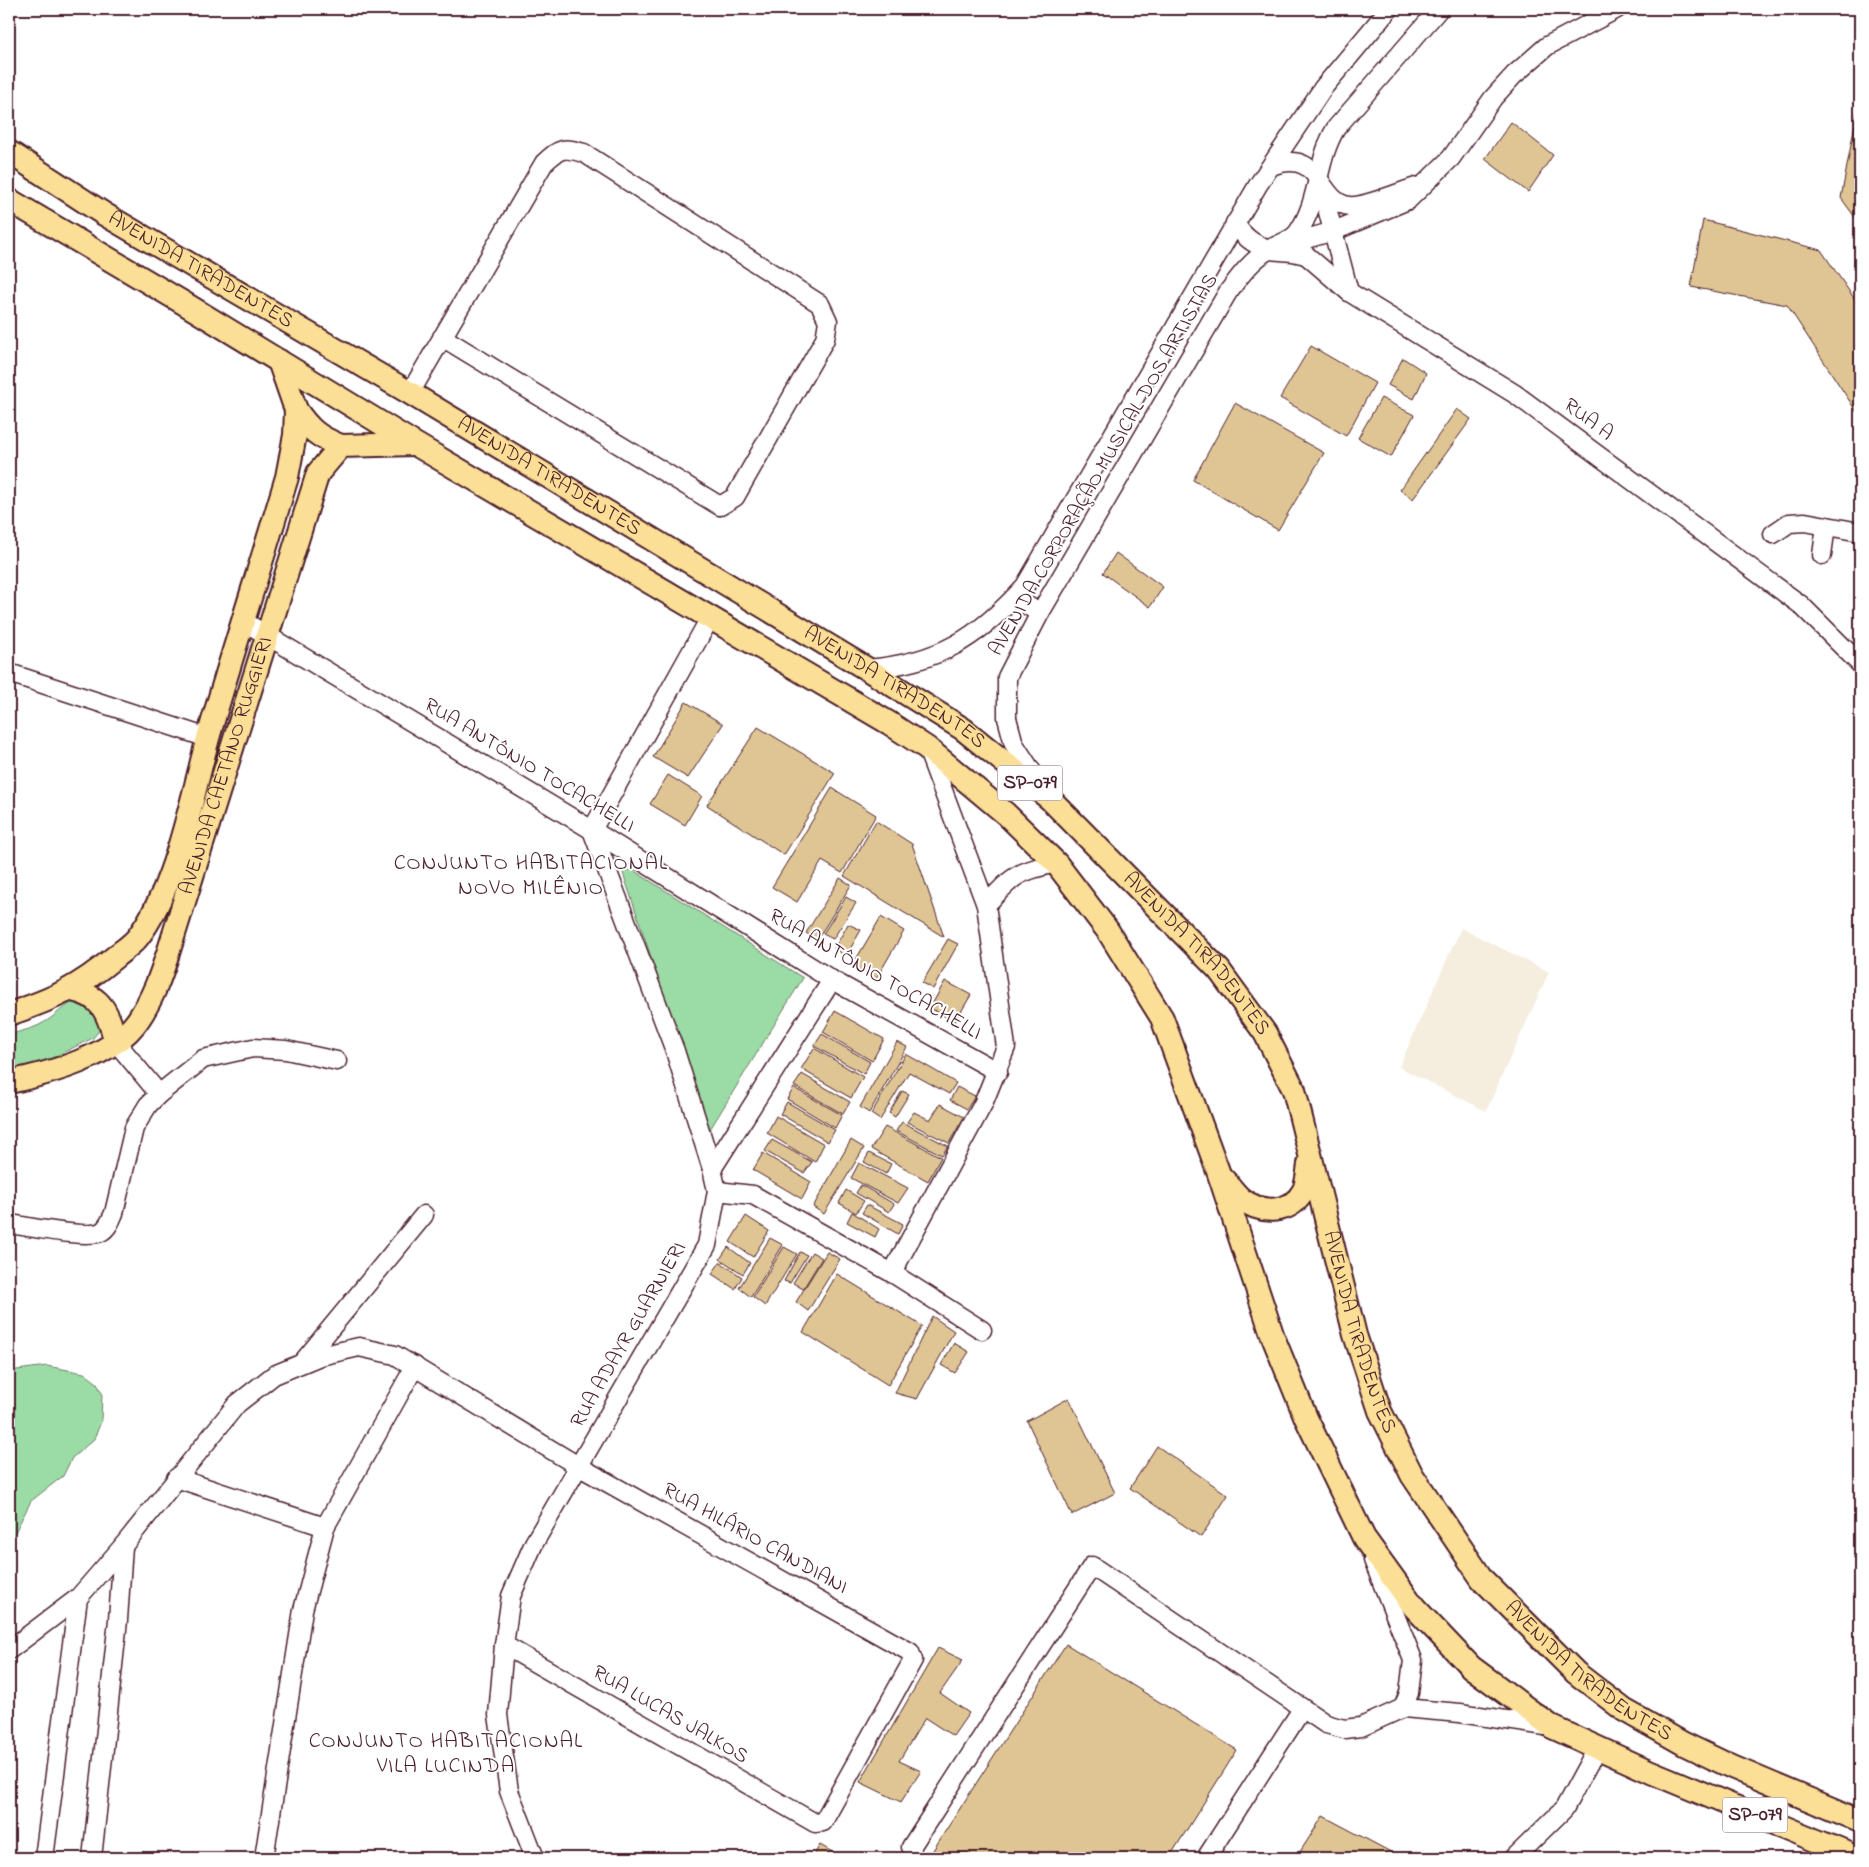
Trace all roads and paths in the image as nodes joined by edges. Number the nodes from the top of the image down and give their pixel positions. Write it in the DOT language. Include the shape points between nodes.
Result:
graph roads {
  1 [pos="1388,9"];
  2 [pos="1439,9"];
  3 [pos="1617,9"];
  4 [pos="9,152"];
  5 [pos="1271,166"];
  6 [pos="1318,175"];
  7 [pos="1423,185"];
  8 [pos="9,200"];
  9 [pos="1235,223"];
  10 [pos="1334,231"];
  11 [pos="1267,250"];
  12 [pos="1349,292"];
  13 [pos="442,337"];
  14 [pos="279,361"];
  15 [pos="410,393"];
  16 [pos="296,410"];
  17 [pos="414,444"];
  18 [pos="340,446"];
  19 [pos="1826,526"];
  20 [pos="1860,532"];
  21 [pos="1773,534"];
  22 [pos="1822,556"];
  23 [pos="1014,598"];
  24 [pos="1040,613"];
  25 [pos="710,618"];
  26 [pos="244,621"];
  27 [pos="267,634"];
  28 [pos="1860,664"];
  29 [pos="867,669"];
  30 [pos="9,673"];
  31 [pos="208,738"];
  32 [pos="927,748"];
  33 [pos="1050,799"];
  34 [pos="592,830"];
  35 [pos="1056,863"];
  36 [pos="986,905"];
  37 [pos="832,980"];
  38 [pos="72,990"];
  39 [pos="9,1014"];
  40 [pos="116,1042"];
  41 [pos="337,1061"];
  42 [pos="998,1072"];
  43 [pos="9,1082"];
  44 [pos="159,1094"];
  45 [pos="1310,1158"];
  46 [pos="712,1169"];
  47 [pos="1219,1174"];
  48 [pos="717,1191"];
  49 [pos="424,1215"];
  50 [pos="9,1224"];
  51 [pos="892,1273"];
  52 [pos="982,1330"];
  53 [pos="301,1364"];
  54 [pos="415,1366"];
  55 [pos="578,1466"];
  56 [pos="176,1478"];
  57 [pos="325,1527"];
  58 [pos="1364,1538"];
  59 [pos="123,1546"];
  60 [pos="78,1598"];
  61 [pos="504,1645"];
  62 [pos="9,1650"];
  63 [pos="1403,1708"];
  64 [pos="1302,1709"];
  65 [pos="1552,1727"];
  66 [pos="1597,1748"];
  67 [pos="1860,1821"];
  68 [pos="815,1823"];
  69 [pos="911,1846"];
  70 [pos="44,1858"];
  71 [pos="92,1858"];
  72 [pos="264,1858"];
  73 [pos="535,1858"];
  74 [pos="1206,1858"];
  75 [pos="1514,1858"];
  76 [pos="1858,1858"];
  1 -- 5 [label="street, AVENIDA CORPORAÇÃO MUSICAL DOS ARTISTAS" via="1323,88"];
  2 -- 6 [label="street, AVENIDA CORPORAÇÃO MUSICAL DOS ARTISTAS" via="1336,128 1327,143"];
  3 -- 7 [label="street" via="1546,46 1514,75 1492,98 1451,158"];
  4 -- 15 [label="main road, AVENIDA TIRADENTES / SP-079" via="104,214"];
  5 -- 6 [label="street" via="1284,161 1295,162"];
  5 -- 9 [label="street, AVENIDA CORPORAÇÃO MUSICAL DOS ARTISTAS"];
  6 -- 7 [label="street" via="1333,199 1350,206"];
  6 -- 10 [label="street"];
  6 -- 11 [label="street, AVENIDA CORPORAÇÃO MUSICAL DOS ARTISTAS" via="1315,198 1296,235"];
  7 -- 10 [label="street" via="1408,200"];
  8 -- 14 [label="main road, AVENIDA TIRADENTES / SP-079"];
  9 -- 11 [label="street" via="1249,241"];
  9 -- 23 [label="street, AVENIDA CORPORAÇÃO MUSICAL DOS ARTISTAS" via="1025,586"];
  10 -- 11 [label="street"];
  10 -- 12 [label="street"];
  11 -- 12 [label="street, RUA A" via="1306,255"];
  11 -- 24 [label="street, AVENIDA CORPORAÇÃO MUSICAL DOS ARTISTAS" via="1246,268 1228,292"];
  12 -- 28 [label="street, RUA A" via="1515,394 1801,605"];
  13 -- 13 [label="street" via="720,506 735,497 744,482 825,340 828,321 820,304 584,153 566,148 544,163"];
  13 -- 15 [label="street"];
  14 -- 16 [label="main road, AVENIDA CAETANO RUGGIERI"];
  14 -- 17 [label="main road, AVENIDA TIRADENTES / SP-079"];
  15 -- 29 [label="main road, AVENIDA TIRADENTES / SP-079"];
  16 -- 18 [label="main road" via="310,430"];
  16 -- 26 [label="main road, AVENIDA CAETANO RUGGIERI" via="287,476"];
  17 -- 18 [label="main road"];
  17 -- 25 [label="main road, AVENIDA TIRADENTES / SP-079"];
  18 -- 27 [label="main road, AVENIDA CAETANO RUGGIERI" via="318,473"];
  19 -- 20 [label="street"];
  19 -- 21 [label="street" via="1789,522"];
  19 -- 22 [label="street"];
  23 -- 24 [label="street"];
  23 -- 29 [label="street, AVENIDA CORPORAÇÃO MUSICAL DOS ARTISTAS" via="988,624 945,653 896,667"];
  24 -- 33 [label="street, AVENIDA CORPORAÇÃO MUSICAL DOS ARTISTAS" via="1008,677 1007,718 1014,744"];
  25 -- 32 [label="main road, AVENIDA TIRADENTES / SP-079"];
  25 -- 34 [label="street"];
  26 -- 27 [label="street, RUA ANTÔNIO TOCACHELLI"];
  26 -- 31 [label="main road, AVENIDA CAETANO RUGGIERI"];
  27 -- 34 [label="street, RUA ANTÔNIO TOCACHELLI"];
  27 -- 40 [label="main road, AVENIDA CAETANO RUGGIERI" via="156,988 137,1021"];
  29 -- 33 [label="main road, AVENIDA TIRADENTES / SP-079" via="963,729"];
  30 -- 31 [label="street"];
  31 -- 38 [label="main road, AVENIDA CAETANO RUGGIERI" via="179,845 150,918 137,939"];
  32 -- 35 [label="main road, AVENIDA TIRADENTES / SP-079" via="1006,814"];
  32 -- 36 [label="street"];
  33 -- 45 [label="main road, AVENIDA TIRADENTES / SP-079" via="1219,970 1265,1033 1294,1090"];
  34 -- 37 [label="street, RUA ANTÔNIO TOCACHELLI"];
  34 -- 46 [label="street, RUA ADAYR GUARNIERI" via="675,1051"];
  35 -- 36 [label="street" via="1024,870 1010,879"];
  35 -- 47 [label="main road, AVENIDA TIRADENTES / SP-079" via="1108,931 1162,1018"];
  36 -- 42 [label="street" via="1006,1047"];
  37 -- 42 [label="street, RUA ANTÔNIO TOCACHELLI"];
  37 -- 46 [label="street"];
  38 -- 39 [label="main road, AVENIDA CAETANO RUGGIERI"];
  38 -- 40 [label="main road" via="86,993 105,1010"];
  40 -- 43 [label="main road, AVENIDA CAETANO RUGGIERI" via="47,1073"];
  40 -- 44 [label="street"];
  41 -- 44 [label="street" via="286,1050 253,1048 203,1059"];
  42 -- 51 [label="street"];
  44 -- 50 [label="street" via="134,1128 114,1213 101,1232 71,1233"];
  45 -- 47 [label="main road" via="1305,1188 1296,1203 1281,1210 1253,1206 1240,1198"];
  45 -- 67 [label="main road, AVENIDA TIRADENTES / SP-079" via="1355,1335 1380,1411 1412,1475 1482,1579 1576,1673 1624,1710 1732,1767"];
  46 -- 48 [label="street, RUA ADAYR GUARNIERI"];
  47 -- 58 [label="main road, AVENIDA TIRADENTES / SP-079" via="1272,1337 1306,1418"];
  48 -- 51 [label="street" via="753,1195"];
  48 -- 55 [label="street, RUA ADAYR GUARNIERI" via="707,1245"];
  49 -- 53 [label="street"];
  51 -- 52 [label="street"];
  53 -- 54 [label="street, RUA HILÁRIO CANDIANI" via="320,1356 359,1348 395,1355"];
  53 -- 56 [label="street, RUA HILÁRIO CANDIANI" via="274,1375 237,1404"];
  54 -- 55 [label="street, RUA HILÁRIO CANDIANI"];
  54 -- 57 [label="street"];
  55 -- 61 [label="street, RUA ADAYR GUARNIERI" via="534,1542 511,1596"];
  55 -- 68 [label="street, RUA HILÁRIO CANDIANI" via="910,1652 913,1660 823,1822"];
  56 -- 57 [label="street"];
  56 -- 59 [label="street, RUA HILÁRIO CANDIANI"];
  57 -- 72 [label="street" via="303,1610"];
  58 -- 63 [label="street" via="1413,1660 1409,1693"];
  58 -- 65 [label="main road, AVENIDA TIRADENTES / SP-079" via="1414,1607 1450,1646 1498,1689"];
  59 -- 60 [label="street, RUA HILÁRIO CANDIANI"];
  59 -- 71 [label="street"];
  60 -- 62 [label="street, RUA HILÁRIO CANDIANI"];
  60 -- 70 [label="street"];
  61 -- 68 [label="street, RUA LUCAS JALKOS"];
  61 -- 73 [label="street, RUA ADAYR GUARNIERI" via="498,1715 509,1791"];
  63 -- 64 [label="street" via="1362,1728 1344,1729 1326,1724"];
  63 -- 65 [label="street"];
  64 -- 69 [label="street" via="1092,1566"];
  64 -- 74 [label="street"];
  65 -- 66 [label="main road, AVENIDA TIRADENTES / SP-079"];
  66 -- 75 [label="street" via="1564,1809"];
  66 -- 76 [label="main road, AVENIDA TIRADENTES / SP-079"];
}
